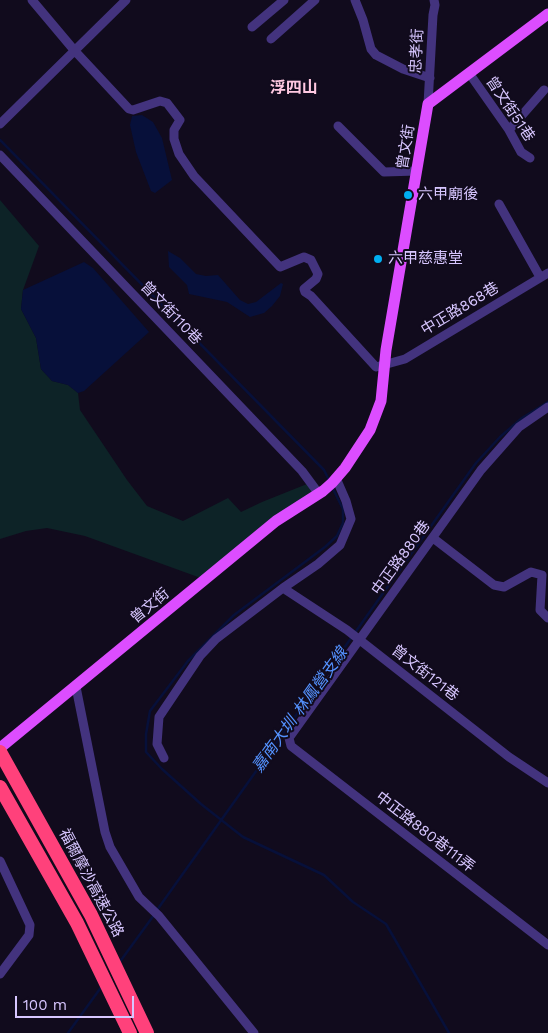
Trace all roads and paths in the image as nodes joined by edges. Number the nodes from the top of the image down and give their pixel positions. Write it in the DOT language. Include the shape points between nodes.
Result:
graph roads {
  1 [pos="32,0"];
  2 [pos="126,0"];
  3 [pos="284,0"];
  4 [pos="315,0"];
  5 [pos="355,0"];
  6 [pos="437,2"];
  7 [pos="547,16"];
  8 [pos="252,26"];
  9 [pos="271,39"];
  10 [pos="74,50"];
  11 [pos="469,72"];
  12 [pos="430,78"];
  13 [pos="544,90"];
  14 [pos="428,104"];
  15 [pos="0,124"];
  16 [pos="338,126"];
  17 [pos="509,130"];
  18 [pos="0,155"];
  19 [pos="530,158"];
  20 [pos="418,171"];
  21 [pos="499,204"];
  22 [pos="544,275"];
  23 [pos="384,366"];
  24 [pos="548,408"];
  25 [pos="336,478"];
  26 [pos="320,492"];
  27 [pos="433,538"];
  28 [pos="283,588"];
  29 [pos="548,618"];
  30 [pos="358,638"];
  31 [pos="76,687"];
  32 [pos="289,738"];
  33 [pos="0,748"];
  34 [pos="0,752"];
  35 [pos="164,758"];
  36 [pos="548,783"];
  37 [pos="1,789"];
  38 [pos="0,860"];
  39 [pos="548,945"];
  40 [pos="0,974"];
  41 [pos="127,1028"];
  42 [pos="248,1031"];
  43 [pos="147,1033"];
  1 -- 10 [label="street"];
  2 -- 10 [label="street"];
  3 -- 8 [label="street"];
  4 -- 9 [label="street"];
  5 -- 12 [label="street" via="376,56"];
  6 -- 12 [label="street, 忠孝街" via="433,16"];
  7 -- 11 [label="main road"];
  10 -- 15 [label="street"];
  10 -- 23 [label="street" via="129,109 160,101 166,103 180,120 174,130 174,138 179,154 194,176 280,267 304,257 311,260 318,274 316,280 304,289 305,292 376,367"];
  11 -- 14 [label="main road"];
  11 -- 17 [label="street, 曾文街51巷"];
  12 -- 14 [label="street, 忠孝街"];
  13 -- 17 [label="street"];
  14 -- 20 [label="main road, 曾文街"];
  16 -- 20 [label="street" via="384,172"];
  17 -- 19 [label="street, 曾文街51巷" via="521,152"];
  18 -- 26 [label="street, 曾文街110巷"];
  20 -- 23 [label="main road, 曾文街"];
  21 -- 22 [label="street"];
  22 -- 23 [label="street, 中正路868巷" via="405,358"];
  23 -- 25 [label="main road, 曾文街" via="381,401 370,430"];
  24 -- 27 [label="street, 中正路880巷" via="519,427 496,451"];
  25 -- 26 [label="main road, 曾文街"];
  25 -- 28 [label="street" via="351,519 340,545"];
  26 -- 31 [label="main road, 曾文街" via="276,521"];
  27 -- 29 [label="street" via="494,585 504,587 531,572 542,574 540,610"];
  27 -- 30 [label="street, 中正路880巷"];
  28 -- 30 [label="street, 曾文街121巷"];
  28 -- 35 [label="street" via="200,656 159,717 157,744"];
  30 -- 32 [label="street, 中正路880巷"];
  30 -- 36 [label="street, 曾文街121巷" via="509,757"];
  31 -- 33 [label="main road, 曾文街"];
  31 -- 42 [label="street" via="110,847 139,897 158,916"];
  32 -- 39 [label="street, 中正路880巷111弄" via="292,746"];
  34 -- 43 [label="highway, 福爾摩沙高速公路" via="91,915"];
  37 -- 41 [label="highway" via="77,923"];
  38 -- 40 [label="street" via="30,925 29,934"];
}
